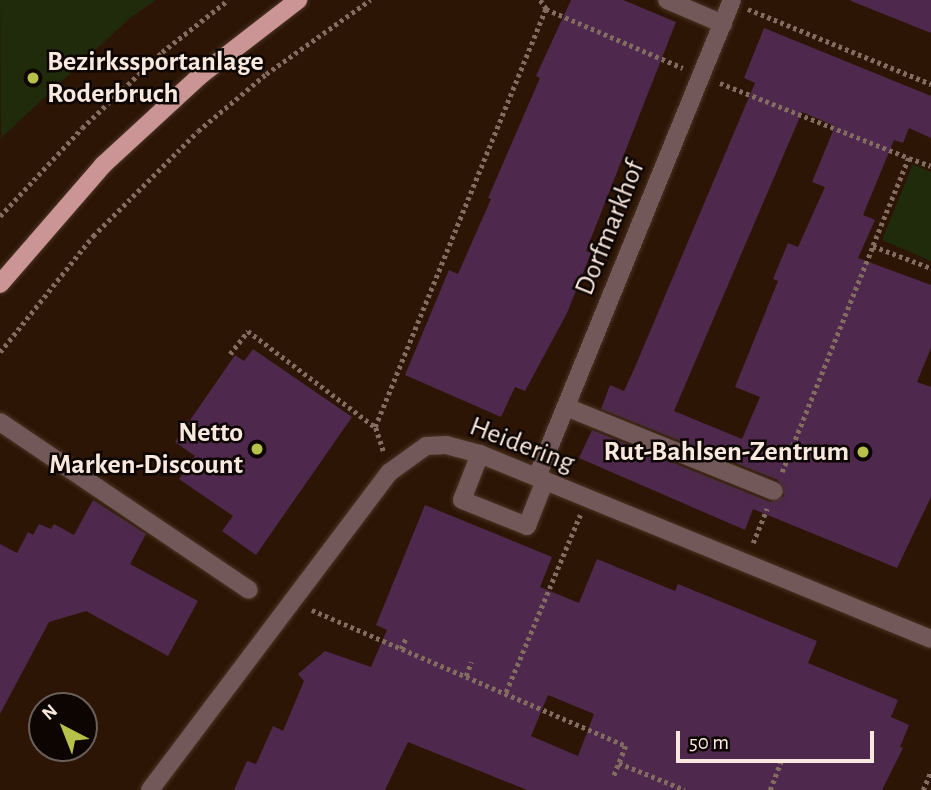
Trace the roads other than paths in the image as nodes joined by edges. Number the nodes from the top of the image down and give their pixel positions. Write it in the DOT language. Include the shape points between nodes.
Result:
graph roads {
  1 [pos="298,0"];
  2 [pos="667,0"];
  3 [pos="732,1"];
  4 [pos="723,24"];
  5 [pos="0,284"];
  6 [pos="566,407"];
  7 [pos="0,422"];
  8 [pos="480,454"];
  9 [pos="541,479"];
  10 [pos="774,491"];
  11 [pos="249,590"];
  12 [pos="931,639"];
  13 [pos="150,790"];
  1 -- 5 [label="main road" via="201,75 103,165"];
  2 -- 4 [label="street"];
  3 -- 4 [label="street, Dorfmarkhof"];
  4 -- 6 [label="street, Dorfmarkhof"];
  6 -- 9 [label="street, Dorfmarkhof"];
  6 -- 10 [label="street"];
  7 -- 11 [label="street"];
  8 -- 9 [label="street, Heidering"];
  8 -- 9 [label="street, Dorfmarkhof" via="462,500 527,526"];
  8 -- 13 [label="street, Heidering" via="446,445 426,446 390,471"];
  9 -- 12 [label="street, Heidering"];
}
